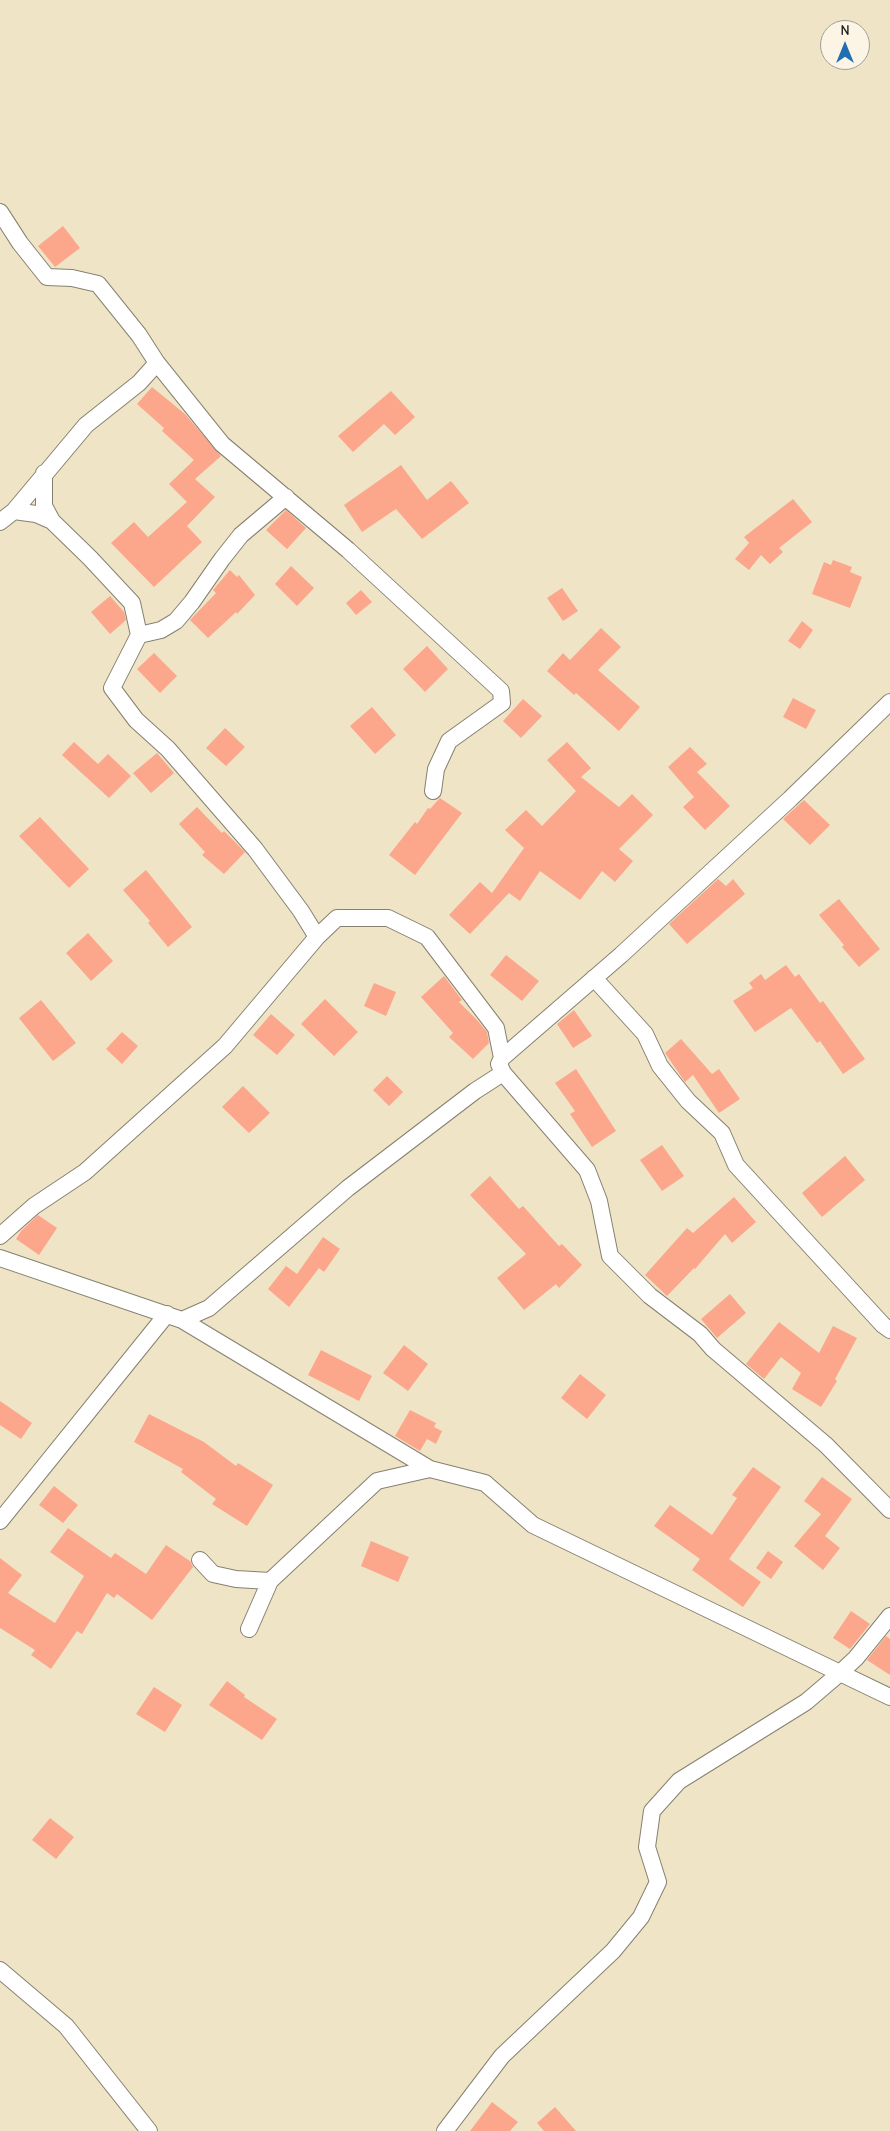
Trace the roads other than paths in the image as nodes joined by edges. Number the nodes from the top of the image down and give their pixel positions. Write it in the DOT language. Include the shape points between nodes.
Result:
graph roads {
  1 [pos="0,212"];
  2 [pos="157,363"];
  3 [pos="44,473"];
  4 [pos="286,498"];
  5 [pos="14,511"];
  6 [pos="52,521"];
  7 [pos="0,522"];
  8 [pos="139,635"];
  9 [pos="890,702"];
  10 [pos="433,790"];
  11 [pos="317,937"];
  12 [pos="594,978"];
  13 [pos="503,1066"];
  14 [pos="0,1236"];
  15 [pos="0,1258"];
  16 [pos="174,1317"];
  17 [pos="890,1330"];
  18 [pos="430,1469"];
  19 [pos="890,1510"];
  20 [pos="0,1521"];
  21 [pos="200,1560"];
  22 [pos="270,1581"];
  23 [pos="890,1616"];
  24 [pos="249,1629"];
  25 [pos="840,1673"];
  26 [pos="890,1697"];
  27 [pos="0,1970"];
  28 [pos="149,2131"];
  29 [pos="445,2131"];
  1 -- 2 [label="street" via="47,277 98,284"];
  2 -- 3 [label="street" via="139,383 86,425"];
  2 -- 4 [label="street" via="222,444"];
  3 -- 5 [label="street"];
  3 -- 6 [label="street" via="44,506"];
  4 -- 8 [label="street" via="241,535 176,620 162,630"];
  4 -- 10 [label="street" via="348,550 501,691 502,703 449,741 436,769"];
  5 -- 6 [label="street" via="36,514"];
  5 -- 7 [label="street"];
  6 -- 8 [label="street" via="132,603"];
  8 -- 11 [label="street" via="112,688 136,720 168,749 255,849"];
  9 -- 12 [label="street" via="790,799"];
  11 -- 13 [label="street" via="337,918 388,918 427,937 496,1028"];
  11 -- 14 [label="street" via="225,1046 85,1172 34,1206"];
  12 -- 13 [label="street"];
  12 -- 17 [label="street" via="645,1034 660,1066 688,1101 722,1133 736,1165"];
  13 -- 16 [label="street" via="348,1188 210,1308"];
  13 -- 19 [label="street" via="587,1170 599,1201 610,1256 650,1296 700,1334 713,1349 826,1445"];
  15 -- 16 [label="street"];
  16 -- 18 [label="street"];
  16 -- 20 [label="street"];
  18 -- 22 [label="street" via="377,1480"];
  18 -- 25 [label="street" via="485,1483 533,1525"];
  21 -- 22 [label="street" via="213,1574"];
  22 -- 24 [label="street"];
  23 -- 25 [label="street"];
  25 -- 26 [label="street"];
  25 -- 29 [label="street" via="806,1702 679,1781 652,1811 647,1847 658,1882 641,1917 613,1951 502,2056"];
  27 -- 28 [label="street" via="66,2026"];
}
